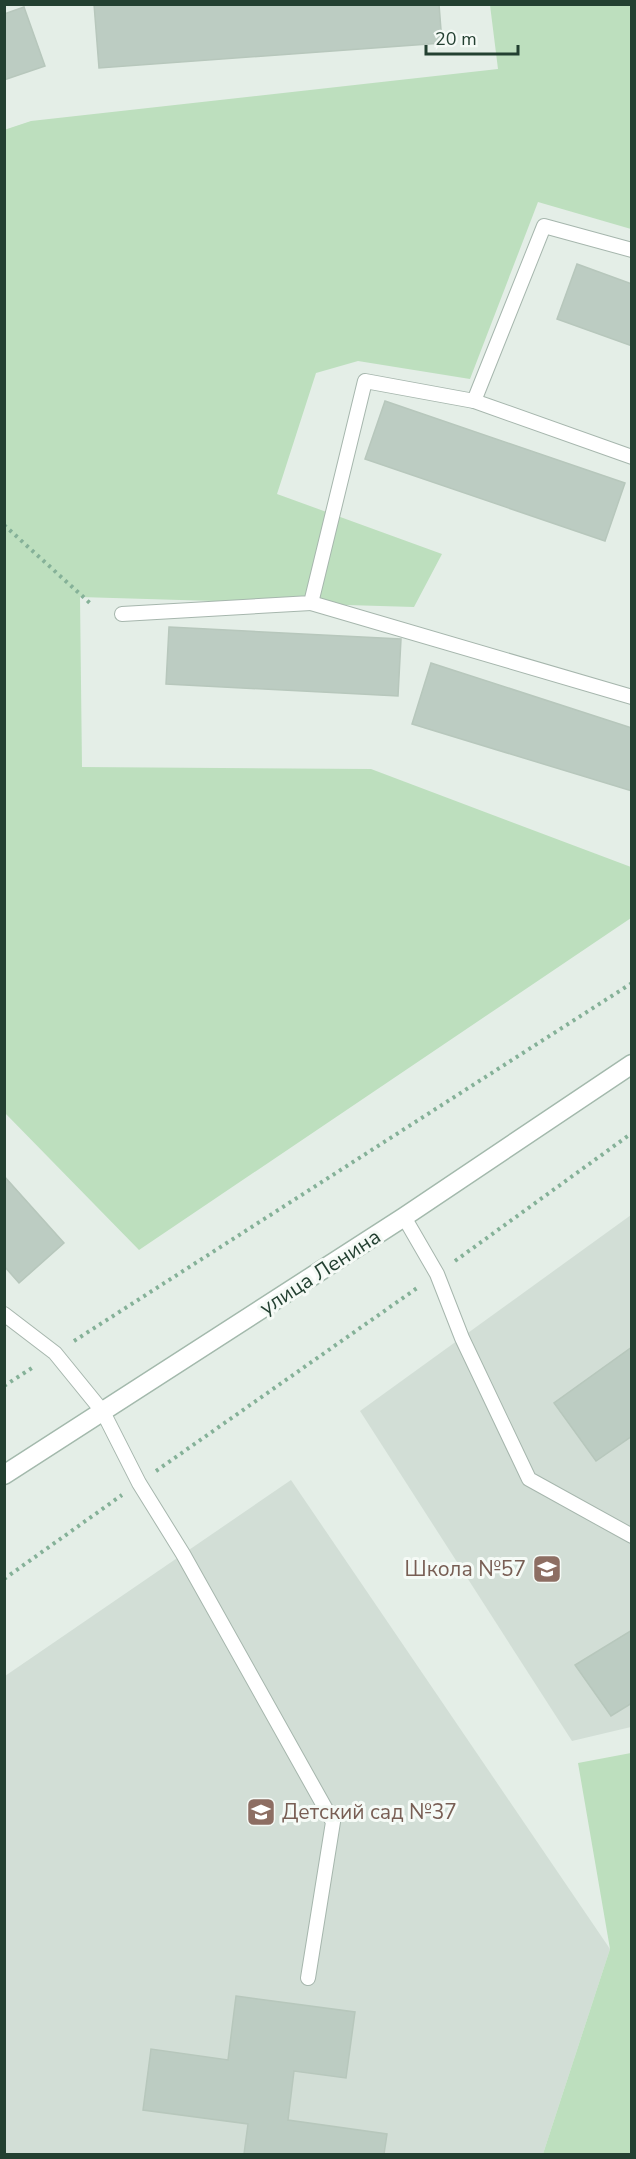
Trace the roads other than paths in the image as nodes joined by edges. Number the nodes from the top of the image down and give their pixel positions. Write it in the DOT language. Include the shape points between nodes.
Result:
graph roads {
  1 [pos="632,250"];
  2 [pos="474,401"];
  3 [pos="632,457"];
  4 [pos="311,603"];
  5 [pos="122,615"];
  6 [pos="632,697"];
  7 [pos="632,1064"];
  8 [pos="404,1217"];
  9 [pos="4,1314"];
  10 [pos="103,1412"];
  11 [pos="4,1474"];
  12 [pos="632,1536"];
  13 [pos="308,1978"];
  1 -- 2 [label="lane" via="544,226"];
  2 -- 3 [label="lane"];
  2 -- 4 [label="lane" via="365,381"];
  4 -- 5 [label="lane"];
  4 -- 6 [label="lane"];
  7 -- 8 [label="main road, улица Ленина"];
  8 -- 10 [label="main road, улица Ленина"];
  8 -- 12 [label="lane" via="437,1274 462,1338 529,1479"];
  9 -- 10 [label="lane" via="55,1353"];
  10 -- 11 [label="main road, улица Ленина"];
  10 -- 13 [label="lane" via="139,1483 333,1822"];
}
